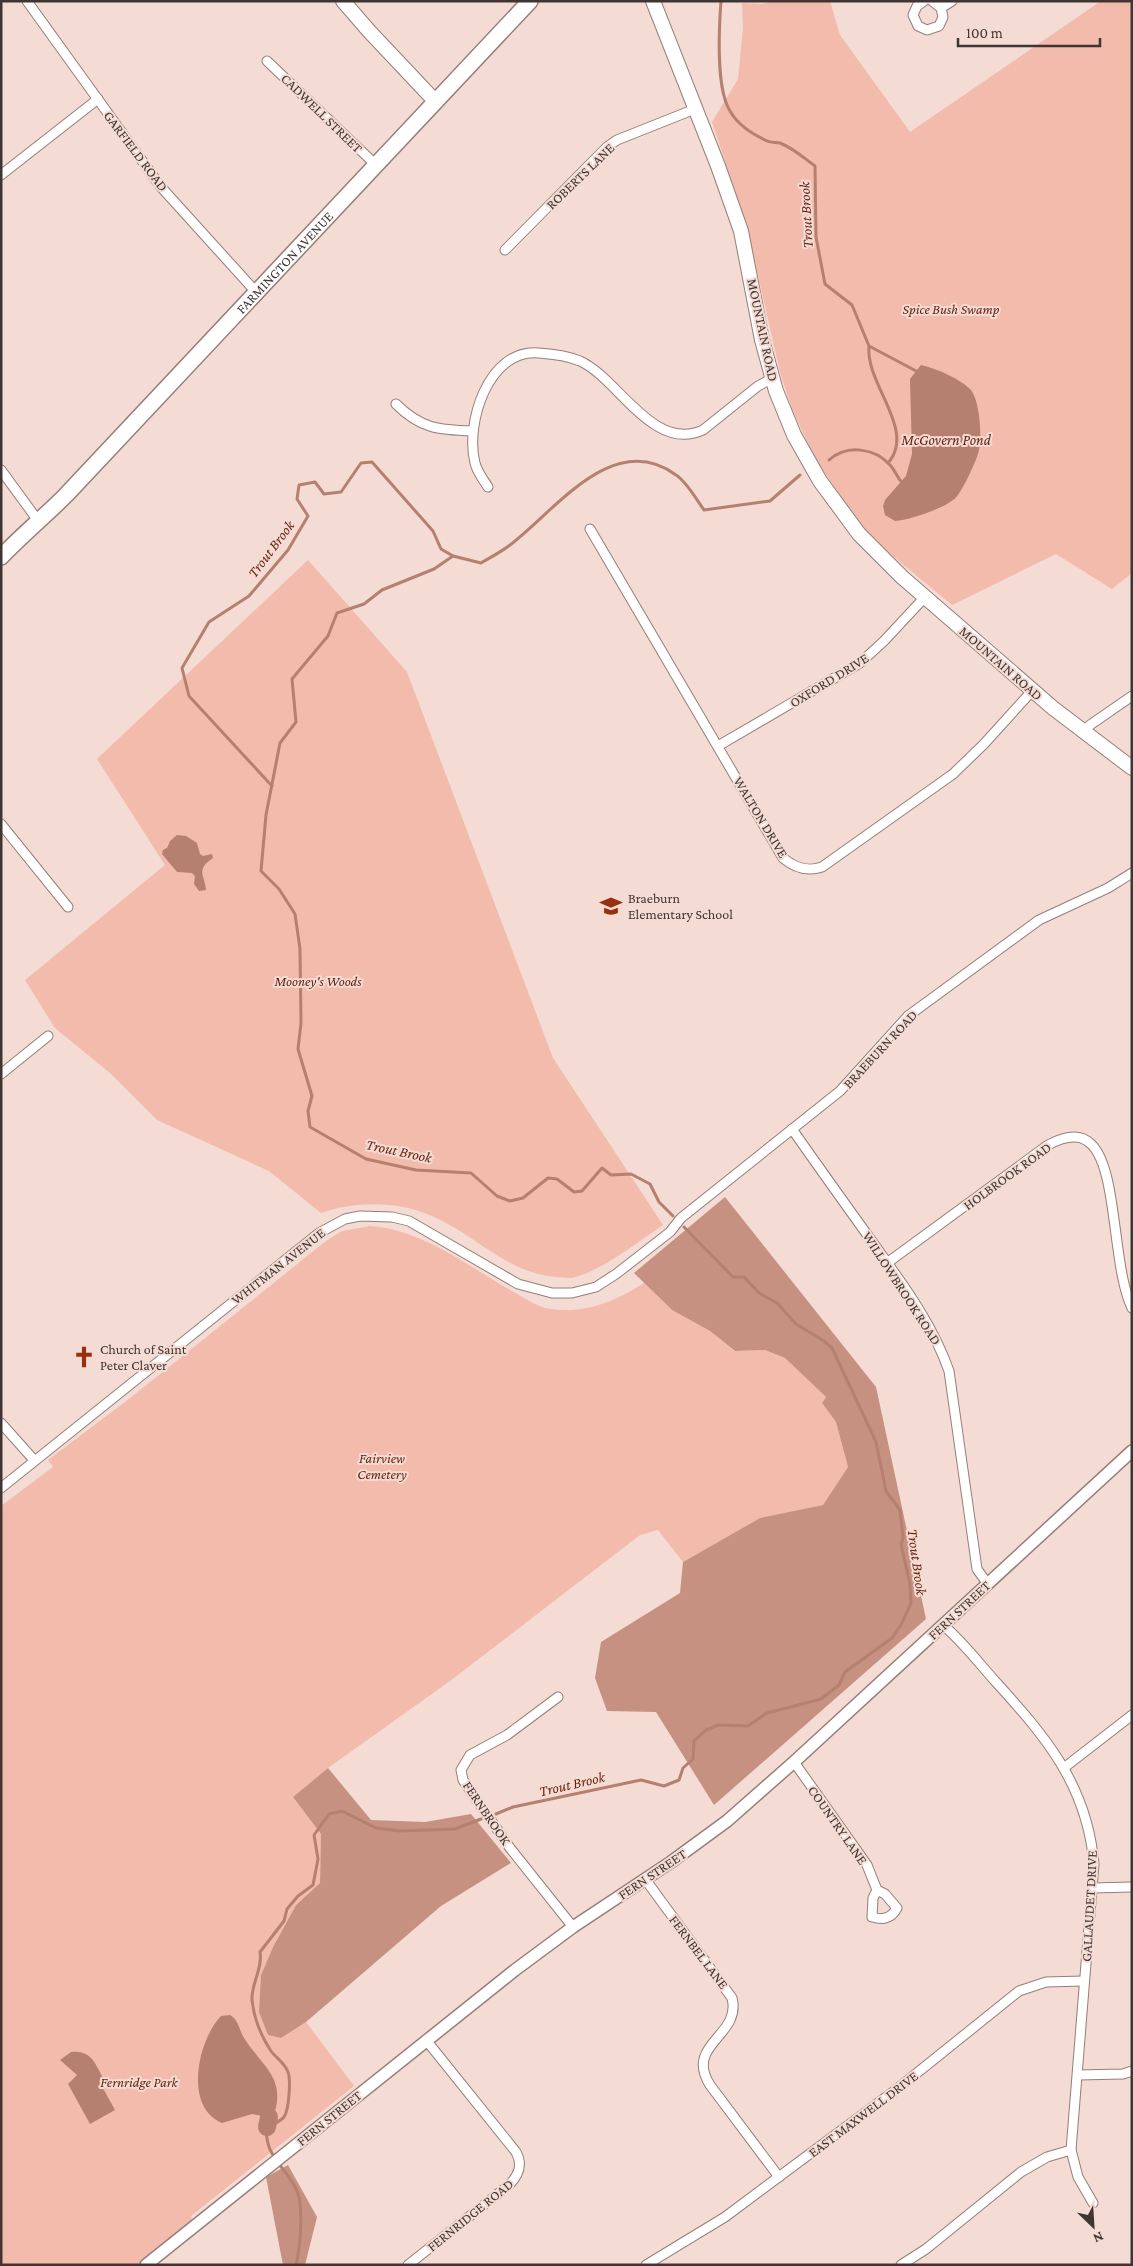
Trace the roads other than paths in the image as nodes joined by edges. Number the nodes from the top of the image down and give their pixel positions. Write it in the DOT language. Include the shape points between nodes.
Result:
graph roads {
  1 [pos="27,1"];
  2 [pos="343,1"];
  3 [pos="530,1"];
  4 [pos="653,1"];
  5 [pos="924,1"];
  6 [pos="932,1"];
  7 [pos="952,1"];
  8 [pos="941,8"];
  9 [pos="267,61"];
  10 [pos="98,99"];
  11 [pos="435,101"];
  12 [pos="695,109"];
  13 [pos="376,165"];
  14 [pos="1,175"];
  15 [pos="505,250"];
  16 [pos="256,292"];
  17 [pos="772,378"];
  18 [pos="396,404"];
  19 [pos="473,430"];
  20 [pos="1,470"];
  21 [pos="488,487"];
  22 [pos="39,522"];
  23 [pos="590,530"];
  24 [pos="1,557"];
  25 [pos="1,570"];
  26 [pos="925,597"];
  27 [pos="1032,691"];
  28 [pos="1132,696"];
  29 [pos="1083,733"];
  30 [pos="718,746"];
  31 [pos="1132,768"];
  32 [pos="1,824"];
  33 [pos="1132,873"];
  34 [pos="68,907"];
  35 [pos="48,1036"];
  36 [pos="1,1074"];
  37 [pos="792,1129"];
  38 [pos="670,1232"];
  39 [pos="887,1263"];
  40 [pos="1132,1308"];
  41 [pos="1,1423"];
  42 [pos="1132,1451"];
  43 [pos="34,1460"];
  44 [pos="1,1488"];
  45 [pos="987,1583"];
  46 [pos="942,1625"];
  47 [pos="558,1697"];
  48 [pos="1132,1715"];
  49 [pos="794,1762"];
  50 [pos="1065,1767"];
  51 [pos="645,1879"];
  52 [pos="1132,1887"];
  53 [pos="1092,1888"];
  54 [pos="877,1890"];
  55 [pos="573,1927"];
  56 [pos="1084,1981"];
  57 [pos="426,2040"];
  58 [pos="1132,2071"];
  59 [pos="1078,2075"];
  60 [pos="1071,2150"];
  61 [pos="779,2177"];
  62 [pos="1093,2203"];
  63 [pos="146,2265"];
  64 [pos="408,2265"];
  65 [pos="646,2265"];
  66 [pos="900,2265"];
  1 -- 10 [label="street, GARFIELD ROAD"];
  2 -- 11 [label="main road"];
  3 -- 11 [label="main road, FARMINGTON AVENUE"];
  4 -- 12 [label="main road, MOUNTAIN ROAD"];
  5 -- 8 [label="street" via="913,15 922,29 938,26 943,17"];
  6 -- 8 [label="street"];
  7 -- 8 [label="street"];
  9 -- 13 [label="street, CADWELL STREET"];
  10 -- 14 [label="street"];
  10 -- 16 [label="street, GARFIELD ROAD" via="161,187"];
  11 -- 13 [label="main road, FARMINGTON AVENUE"];
  12 -- 15 [label="street, ROBERTS LANE" via="607,147"];
  12 -- 17 [label="main road, MOUNTAIN ROAD" via="741,231"];
  13 -- 16 [label="main road, FARMINGTON AVENUE"];
  16 -- 22 [label="main road, FARMINGTON AVENUE"];
  17 -- 19 [label="street" via="703,430 684,435 657,425 642,415 595,370 581,362 536,353 519,357 494,376 478,405"];
  17 -- 26 [label="main road, MOUNTAIN ROAD" via="798,441 840,510 877,553"];
  18 -- 19 [label="street" via="428,427"];
  19 -- 21 [label="street" via="475,462"];
  20 -- 22 [label="street"];
  22 -- 24 [label="main road, FARMINGTON AVENUE"];
  22 -- 25 [label="main road, FARMINGTON AVENUE" via="34,535"];
  23 -- 30 [label="street, WALTON DRIVE"];
  26 -- 27 [label="main road, MOUNTAIN ROAD"];
  26 -- 30 [label="street, OXFORD DRIVE" via="860,663"];
  27 -- 29 [label="main road, MOUNTAIN ROAD"];
  27 -- 30 [label="street, WALTON DRIVE" via="953,774 815,870 797,868 783,858"];
  28 -- 29 [label="street"];
  29 -- 31 [label="main road, MOUNTAIN ROAD"];
  32 -- 34 [label="street"];
  33 -- 37 [label="street, BRAEBURN ROAD" via="1108,888 1039,920 908,1016 840,1090"];
  35 -- 36 [label="street"];
  37 -- 38 [label="street, BRAEBURN ROAD" via="681,1218"];
  37 -- 39 [label="street, WILLOWBROOK ROAD"];
  38 -- 43 [label="street, WHITMAN AVENUE" via="596,1287 572,1293 552,1293 518,1284 409,1221 374,1215 344,1219 319,1233"];
  39 -- 40 [label="street, HOLBROOK ROAD" via="1048,1145 1070,1137 1082,1139 1096,1151 1104,1170 1120,1274"];
  39 -- 45 [label="street, WILLOWBROOK ROAD" via="932,1331 949,1371 977,1569"];
  41 -- 43 [label="street"];
  42 -- 45 [label="street, FERN STREET"];
  43 -- 44 [label="street, WHITMAN AVENUE"];
  45 -- 46 [label="street, FERN STREET"];
  46 -- 49 [label="street, FERN STREET"];
  46 -- 50 [label="street, GALLAUDET DRIVE" via="1031,1721"];
  47 -- 55 [label="street, FERNBROOK" via="507,1735 470,1756 461,1770 462,1780 510,1848"];
  48 -- 50 [label="street"];
  49 -- 51 [label="street, FERN STREET" via="721,1826"];
  49 -- 54 [label="street, COUNTRY LANE" via="867,1865"];
  50 -- 53 [label="street, GALLAUDET DRIVE" via="1082,1804 1092,1843"];
  51 -- 55 [label="street, FERN STREET"];
  51 -- 61 [label="street, FERNBEL LANE" via="732,1998 732,2017 707,2050 704,2071 710,2085"];
  52 -- 53 [label="street"];
  53 -- 56 [label="street, GALLAUDET DRIVE"];
  55 -- 57 [label="street, FERN STREET"];
  56 -- 59 [label="street, GALLAUDET DRIVE"];
  56 -- 61 [label="street, EAST MAXWELL DRIVE" via="1046,1982 1019,1991 897,2089"];
  57 -- 63 [label="street, FERN STREET"];
  57 -- 64 [label="street, FERNRIDGE ROAD" via="516,2152 520,2165 509,2185"];
  58 -- 59 [label="street"];
  59 -- 60 [label="street, GALLAUDET DRIVE"];
  60 -- 62 [label="street, GALLAUDET DRIVE" via="1078,2178"];
  60 -- 66 [label="street" via="1047,2157 1021,2172 926,2249"];
  61 -- 65 [label="street, EAST MAXWELL DRIVE" via="716,2223"];
}
